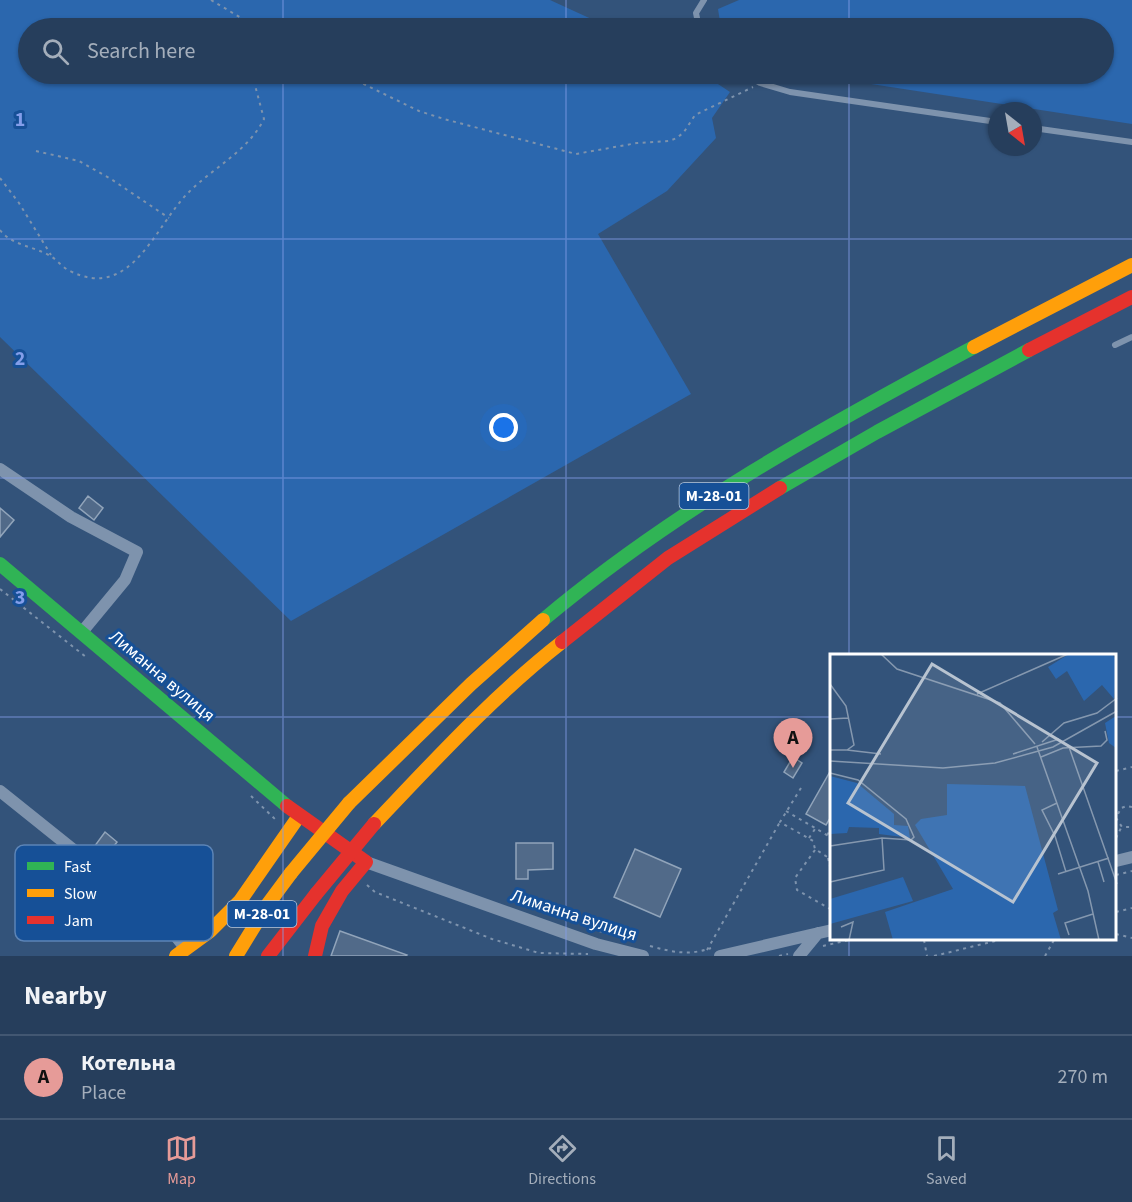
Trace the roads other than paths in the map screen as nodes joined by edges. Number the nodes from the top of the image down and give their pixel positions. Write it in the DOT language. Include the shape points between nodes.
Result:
graph roads {
  1 [pos="704,0"];
  2 [pos="697,18"];
  3 [pos="763,84"];
  4 [pos="988,121"];
  5 [pos="1042,129"];
  6 [pos="1132,142"];
  7 [pos="1132,265"];
  8 [pos="1132,297"];
  9 [pos="1132,337"];
  10 [pos="1115,345"];
  11 [pos="0,469"];
  12 [pos="0,564"];
  13 [pos="82,632"];
  14 [pos="0,791"];
  15 [pos="299,816"];
  16 [pos="67,845"];
  17 [pos="1132,857"];
  18 [pos="1117,861"];
  19 [pos="366,862"];
  20 [pos="213,929"];
  21 [pos="830,930"];
  22 [pos="818,933"];
  23 [pos="197,941"];
  24 [pos="645,950"];
  25 [pos="717,952"];
  26 [pos="181,953"];
  27 [pos="236,956"];
  28 [pos="268,956"];
  29 [pos="315,956"];
  30 [pos="800,956"];
  1 -- 2 [label="lane"];
  3 -- 4 [label="lane" via="790,92"];
  5 -- 6 [label="lane"];
  7 -- 27 [label="main road, М-28-01, bridge" via="872,401 762,465 600,573 432,721 349,803 268,904"];
  8 -- 28 [label="main road, М-28-01, bridge" via="877,432 668,558 526,670 446,748 374,824"];
  9 -- 10 [label="lane"];
  11 -- 13 [label="street" via="71,517 136,552 125,580"];
  12 -- 13 [label="main road, Лиманна вулиця"];
  13 -- 15 [label="main road, Лиманна вулиця"];
  14 -- 16 [label="street"];
  15 -- 19 [label="main road, Лиманна вулиця"];
  15 -- 20 [label="main road" via="237,905"];
  17 -- 18 [label="street"];
  19 -- 24 [label="street, Лиманна вулиця" via="596,944"];
  19 -- 29 [label="main road" via="342,891 322,926"];
  21 -- 22 [label="street"];
  22 -- 25 [label="street"];
  22 -- 30 [label="street"];
  23 -- 26 [label="main road"];
}
